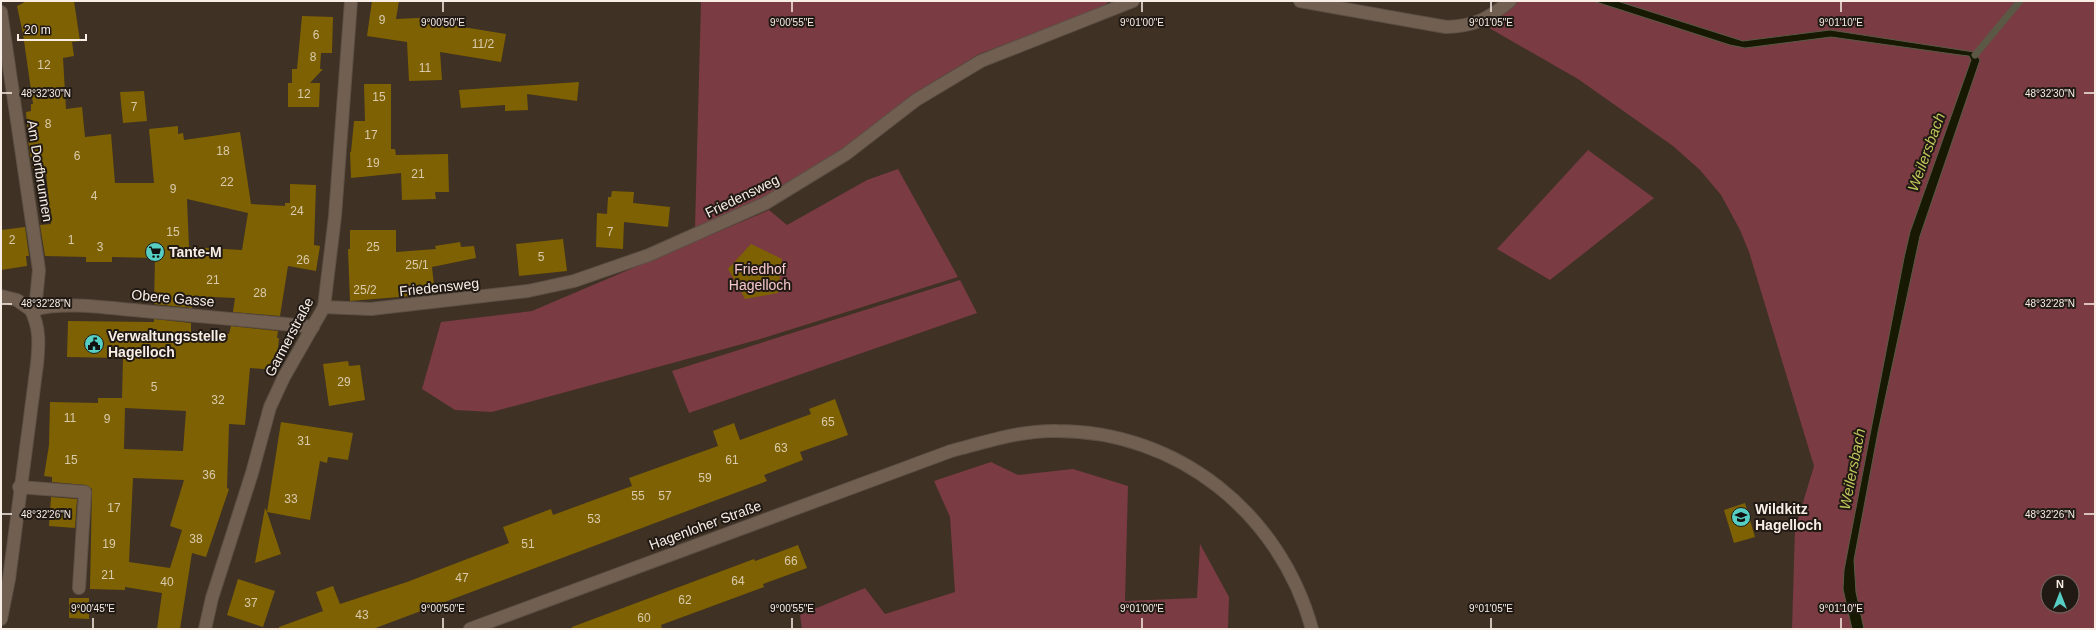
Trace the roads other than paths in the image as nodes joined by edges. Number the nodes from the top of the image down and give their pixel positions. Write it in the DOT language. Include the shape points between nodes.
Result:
graph roads {
  1 [pos="351,1"];
  2 [pos="1132,1"];
  3 [pos="1300,1"];
  4 [pos="1510,1"];
  5 [pos="1,12"];
  6 [pos="1,296"];
  7 [pos="324,307"];
  8 [pos="31,310"];
  9 [pos="313,327"];
  10 [pos="19,487"];
  11 [pos="79,588"];
  12 [pos="1,619"];
  13 [pos="205,629"];
  14 [pos="470,629"];
  15 [pos="1312,629"];
  1 -- 7 [label="street, Garmerstraße" via="335,216"];
  2 -- 7 [label="street, Friedensweg" via="981,61 916,100 846,154 766,203 642,258 574,281 528,291 370,309"];
  3 -- 4 [label="street" via="1446,27 1463,26 1486,19"];
  5 -- 8 [label="street, Am Dorfbrunnen" via="39,270 36,300"];
  6 -- 8 [label="street" via="17,300"];
  7 -- 9 [label="street, Garmerstraße"];
  8 -- 9 [label="street, Obere Gasse" via="74,305"];
  8 -- 10 [label="street" via="37,322 38,350"];
  9 -- 13 [label="street, Garmerstraße" via="270,407"];
  10 -- 11 [label="street" via="85,492"];
  10 -- 12 [label="street" via="9,579"];
  14 -- 15 [label="street, Hagenloher Straße" via="951,451 1008,436 1032,432 1071,431 1131,440 1183,462 1212,481 1234,500 1268,537 1292,577"];
}
